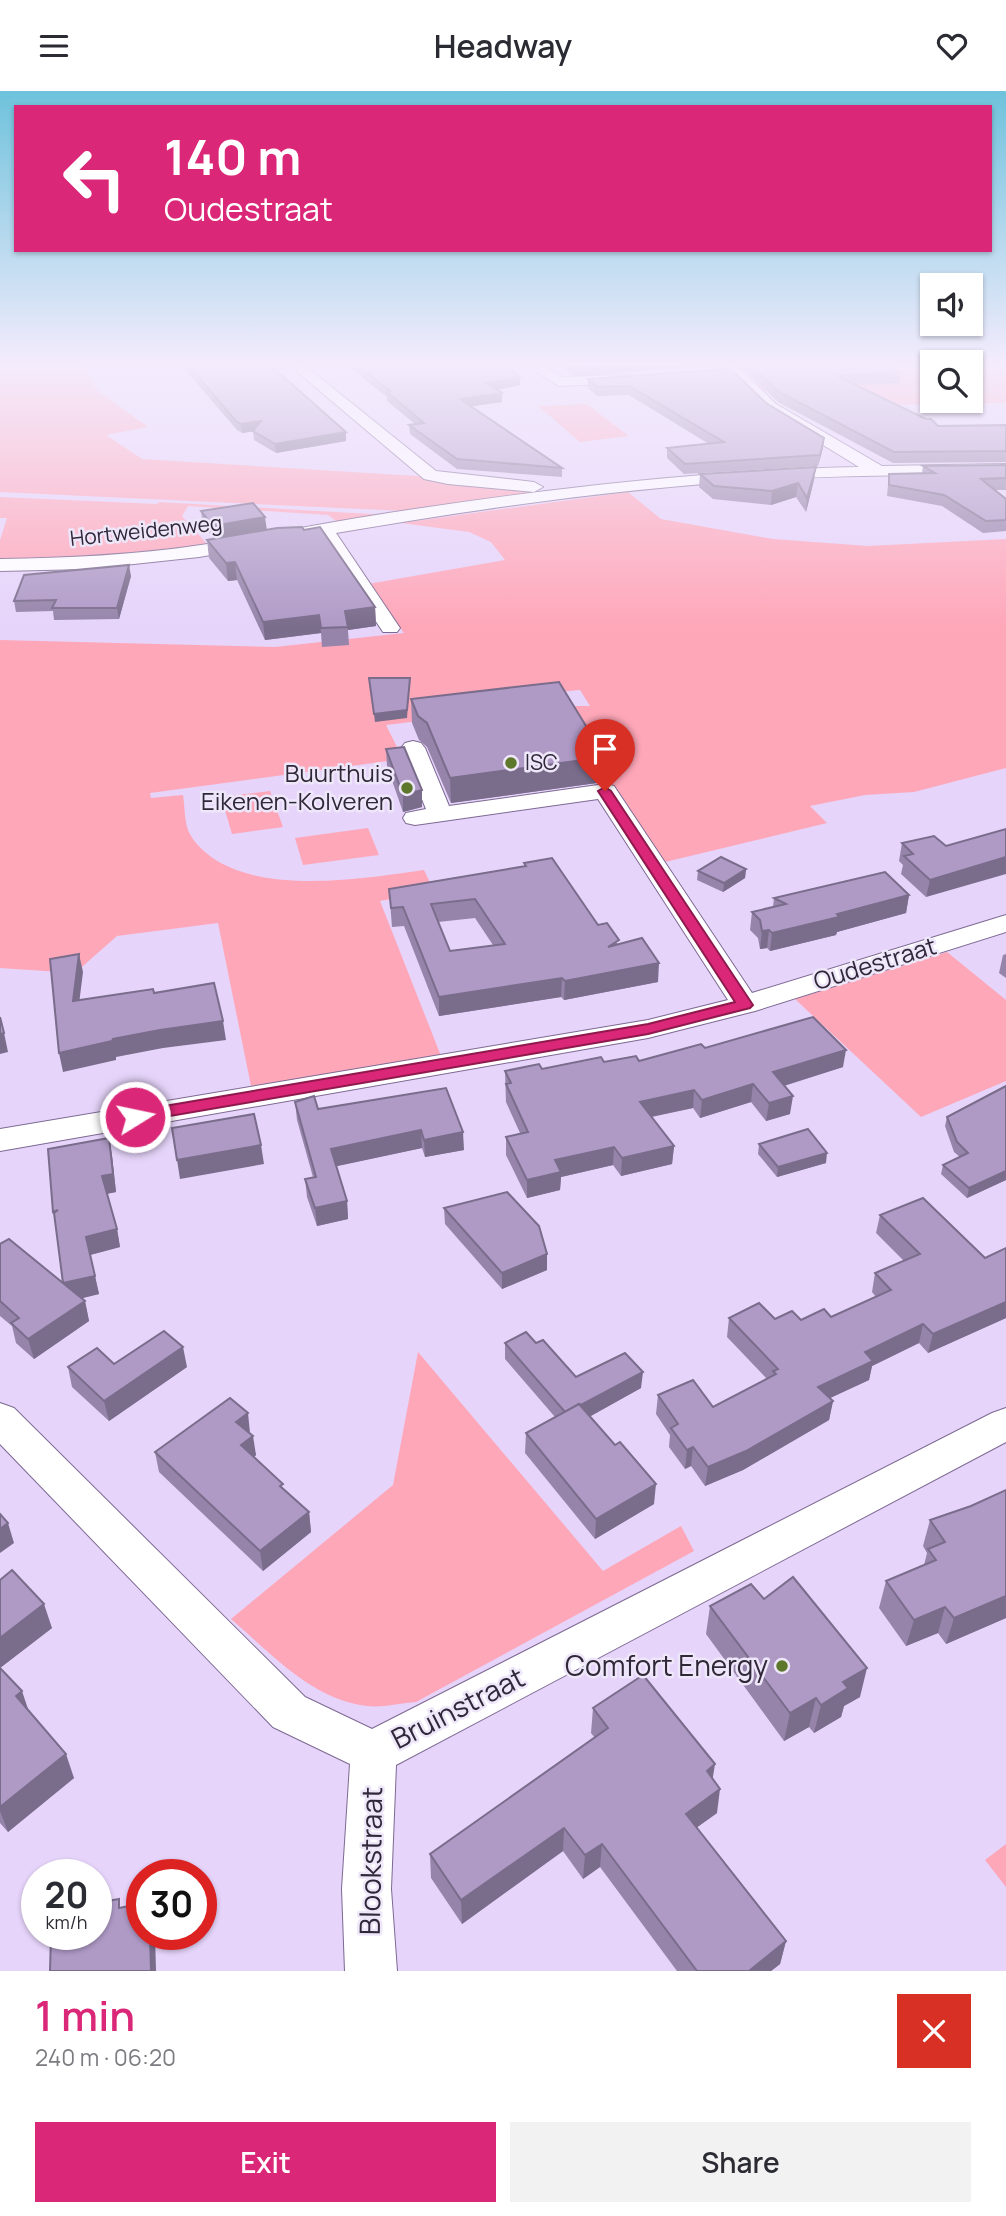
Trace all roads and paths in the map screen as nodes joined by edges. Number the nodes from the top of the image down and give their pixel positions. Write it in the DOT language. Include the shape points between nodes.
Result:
graph roads {
  1 [pos="402,452"];
  2 [pos="846,452"];
  3 [pos="1006,469"];
  4 [pos="878,471"];
  5 [pos="565,495"];
  6 [pos="323,529"];
  7 [pos="0,565"];
  8 [pos="390,628"];
  9 [pos="413,748"];
  10 [pos="440,814"];
  11 [pos="415,818"];
  12 [pos="1006,923"];
  13 [pos="745,1005"];
  14 [pos="0,1140"];
  15 [pos="0,1419"];
  16 [pos="1001,1434"];
  17 [pos="374,1752"];
  18 [pos="371,1971"];
  1 -- 5 [label="street" via="430,475 543,488"];
  2 -- 4 [label="street"];
  3 -- 4 [label="street, Hortweidenweg"];
  4 -- 5 [label="street, Hortweidenweg" via="736,477"];
  5 -- 6 [label="street, Hortweidenweg"];
  6 -- 7 [label="street, Hortweidenweg" via="199,551 87,563"];
  6 -- 8 [label="street"];
  9 -- 10 [label="street"];
  10 -- 11 [label="street"];
  10 -- 13 [label="street" via="605,791"];
  12 -- 13 [label="street, Oudestraat"];
  13 -- 14 [label="street, Oudestraat" via="648,1029"];
  15 -- 17 [label="street, Bruinstraat" via="289,1712"];
  16 -- 17 [label="street, Bruinstraat"];
  17 -- 18 [label="street, Blookstraat" via="365,1858"];
}
